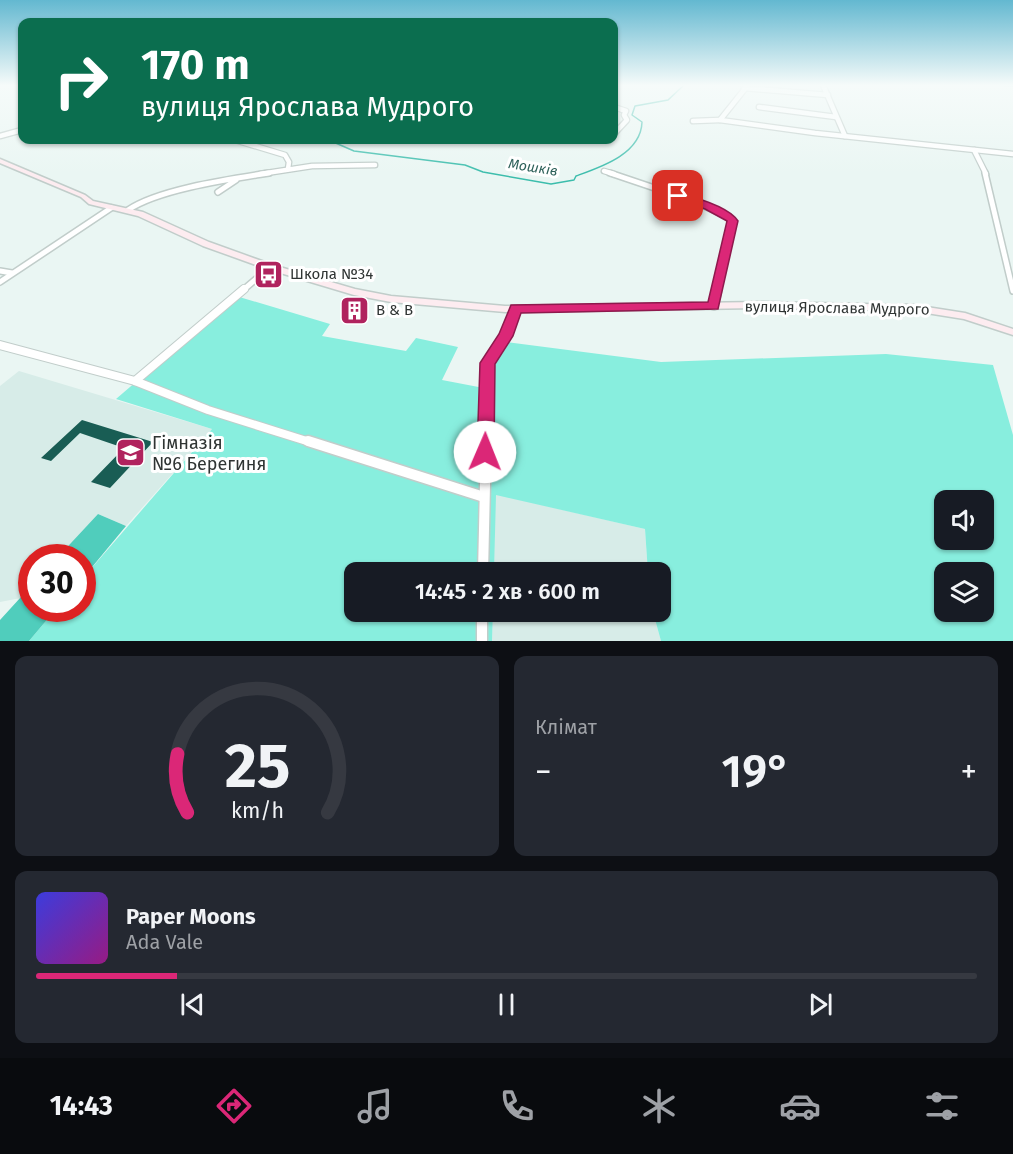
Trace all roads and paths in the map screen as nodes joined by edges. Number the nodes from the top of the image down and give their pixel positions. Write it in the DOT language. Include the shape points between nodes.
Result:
graph roads {
  1 [pos="626,115"];
  2 [pos="724,115"];
  3 [pos="820,115"];
  4 [pos="836,117"];
  5 [pos="720,120"];
  6 [pos="693,122"];
  7 [pos="618,129"];
  8 [pos="18,131"];
  9 [pos="0,136"];
  10 [pos="845,136"];
  11 [pos="248,144"];
  12 [pos="974,150"];
  13 [pos="1013,154"];
  14 [pos="0,161"];
  15 [pos="375,165"];
  16 [pos="288,169"];
  17 [pos="604,171"];
  18 [pos="239,178"];
  19 [pos="218,192"];
  20 [pos="111,207"];
  21 [pos="128,210"];
  22 [pos="270,267"];
  23 [pos="0,271"];
  24 [pos="12,273"];
  25 [pos="0,282"];
  26 [pos="1012,286"];
  27 [pos="714,306"];
  28 [pos="516,309"];
  29 [pos="1013,332"];
  30 [pos="0,345"];
  31 [pos="135,381"];
  32 [pos="484,497"];
  33 [pos="483,562"];
  34 [pos="482,622"];
  35 [pos="482,641"];
  1 -- 7 [label="street" via="627,120"];
  2 -- 5 [label="street"];
  3 -- 4 [label="street"];
  4 -- 10 [label="street"];
  5 -- 6 [label="street"];
  5 -- 10 [label="street"];
  8 -- 9 [label="street"];
  10 -- 12 [label="street"];
  11 -- 16 [label="street" via="285,155"];
  12 -- 13 [label="street"];
  12 -- 26 [label="street" via="985,172"];
  14 -- 20 [label="main road, вулиця Ярослава Мудрого" via="83,196 91,203"];
  15 -- 16 [label="street"];
  16 -- 18 [label="street"];
  17 -- 27 [label="street" via="731,218"];
  18 -- 19 [label="street"];
  18 -- 21 [label="street" via="140,202"];
  20 -- 21 [label="main road, вулиця Ярослава Мудрого"];
  20 -- 24 [label="street"];
  21 -- 22 [label="main road, вулиця Ярослава Мудрого"];
  22 -- 28 [label="main road, вулиця Ярослава Мудрого" via="333,287 391,299"];
  22 -- 31 [label="street"];
  23 -- 24 [label="street"];
  24 -- 25 [label="street"];
  27 -- 28 [label="main road, вулиця Ярослава Мудрого"];
  27 -- 29 [label="main road, вулиця Ярослава Мудрого" via="914,308 965,316"];
  28 -- 32 [label="street" via="506,336 487,363"];
  30 -- 31 [label="street"];
  31 -- 32 [label="street" via="208,410"];
  32 -- 33 [label="street"];
  34 -- 35 [label="street"];
}
